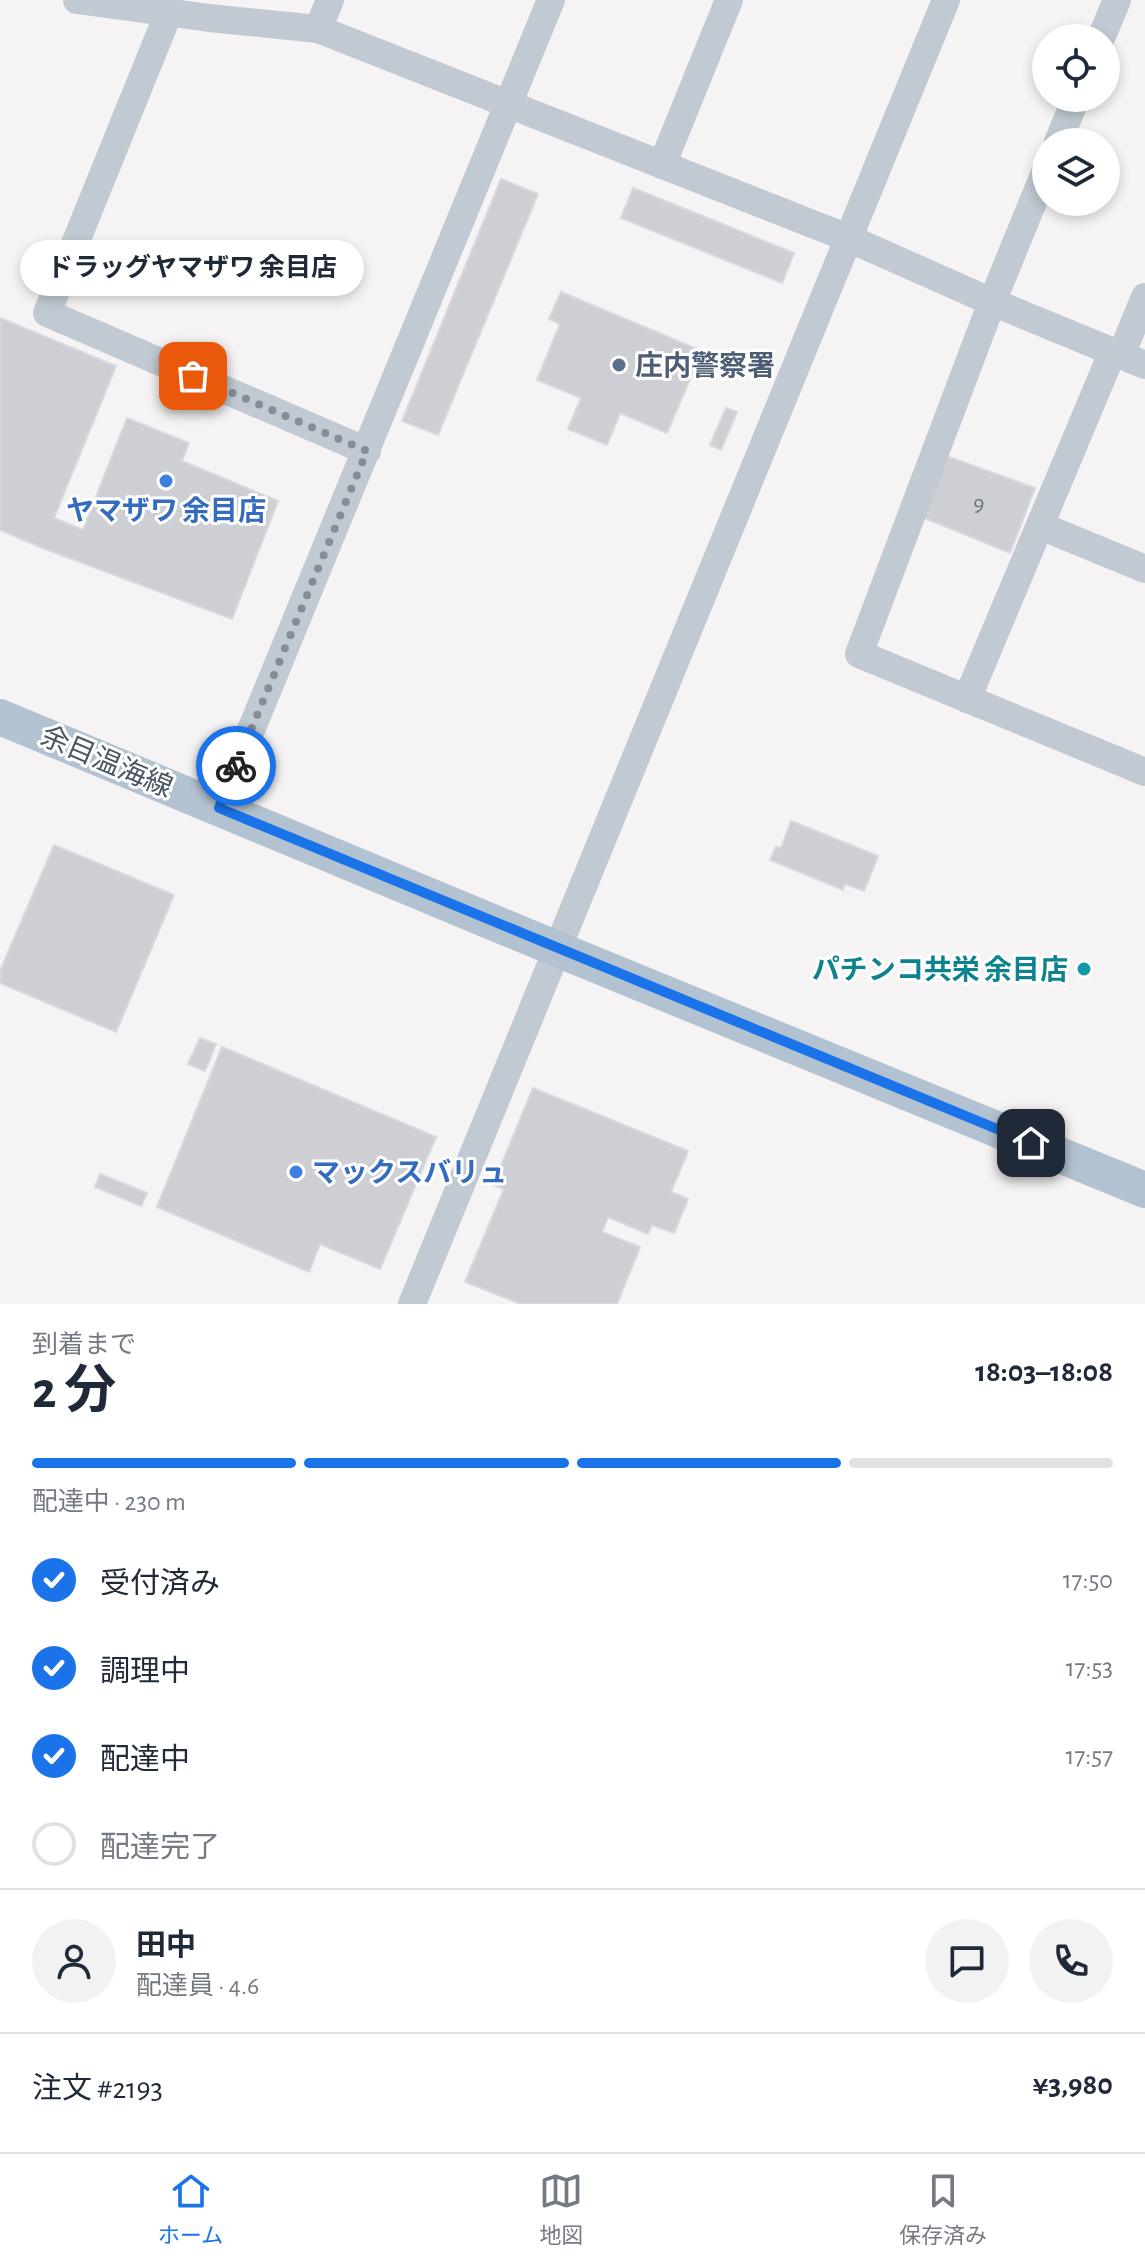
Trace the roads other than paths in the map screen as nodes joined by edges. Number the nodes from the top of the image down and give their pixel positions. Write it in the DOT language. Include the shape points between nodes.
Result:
graph roads {
  1 [pos="77,0"];
  2 [pos="330,0"];
  3 [pos="551,0"];
  4 [pos="729,0"];
  5 [pos="946,0"];
  6 [pos="1117,0"];
  7 [pos="169,12"];
  8 [pos="1107,24"];
  9 [pos="318,29"];
  10 [pos="509,105"];
  11 [pos="662,165"];
  12 [pos="1032,204"];
  13 [pos="848,238"];
  14 [pos="1145,297"];
  15 [pos="992,302"];
  16 [pos="1126,357"];
  17 [pos="367,451"];
  18 [pos="1041,526"];
  19 [pos="1145,569"];
  20 [pos="967,699"];
  21 [pos="0,717"];
  22 [pos="1145,772"];
  23 [pos="219,808"];
  24 [pos="557,949"];
  25 [pos="1145,1190"];
  26 [pos="412,1304"];
  1 -- 7 [label="street"];
  2 -- 9 [label="street"];
  3 -- 10 [label="street"];
  4 -- 11 [label="street"];
  5 -- 13 [label="street"];
  6 -- 8 [label="street"];
  7 -- 9 [label="street"];
  7 -- 17 [label="street" via="47,313"];
  9 -- 10 [label="street"];
  10 -- 11 [label="street"];
  10 -- 17 [label="street"];
  11 -- 13 [label="street"];
  12 -- 15 [label="street"];
  13 -- 15 [label="street"];
  13 -- 24 [label="street"];
  14 -- 16 [label="street"];
  15 -- 16 [label="street"];
  15 -- 20 [label="street" via="859,654"];
  16 -- 18 [label="street"];
  17 -- 23 [label="street"];
  18 -- 19 [label="street"];
  18 -- 20 [label="street"];
  20 -- 22 [label="street"];
  21 -- 23 [label="main road, 余目温海線"];
  23 -- 24 [label="main road, 余目温海線"];
  24 -- 25 [label="main road, 余目温海線"];
  24 -- 26 [label="street"];
}
